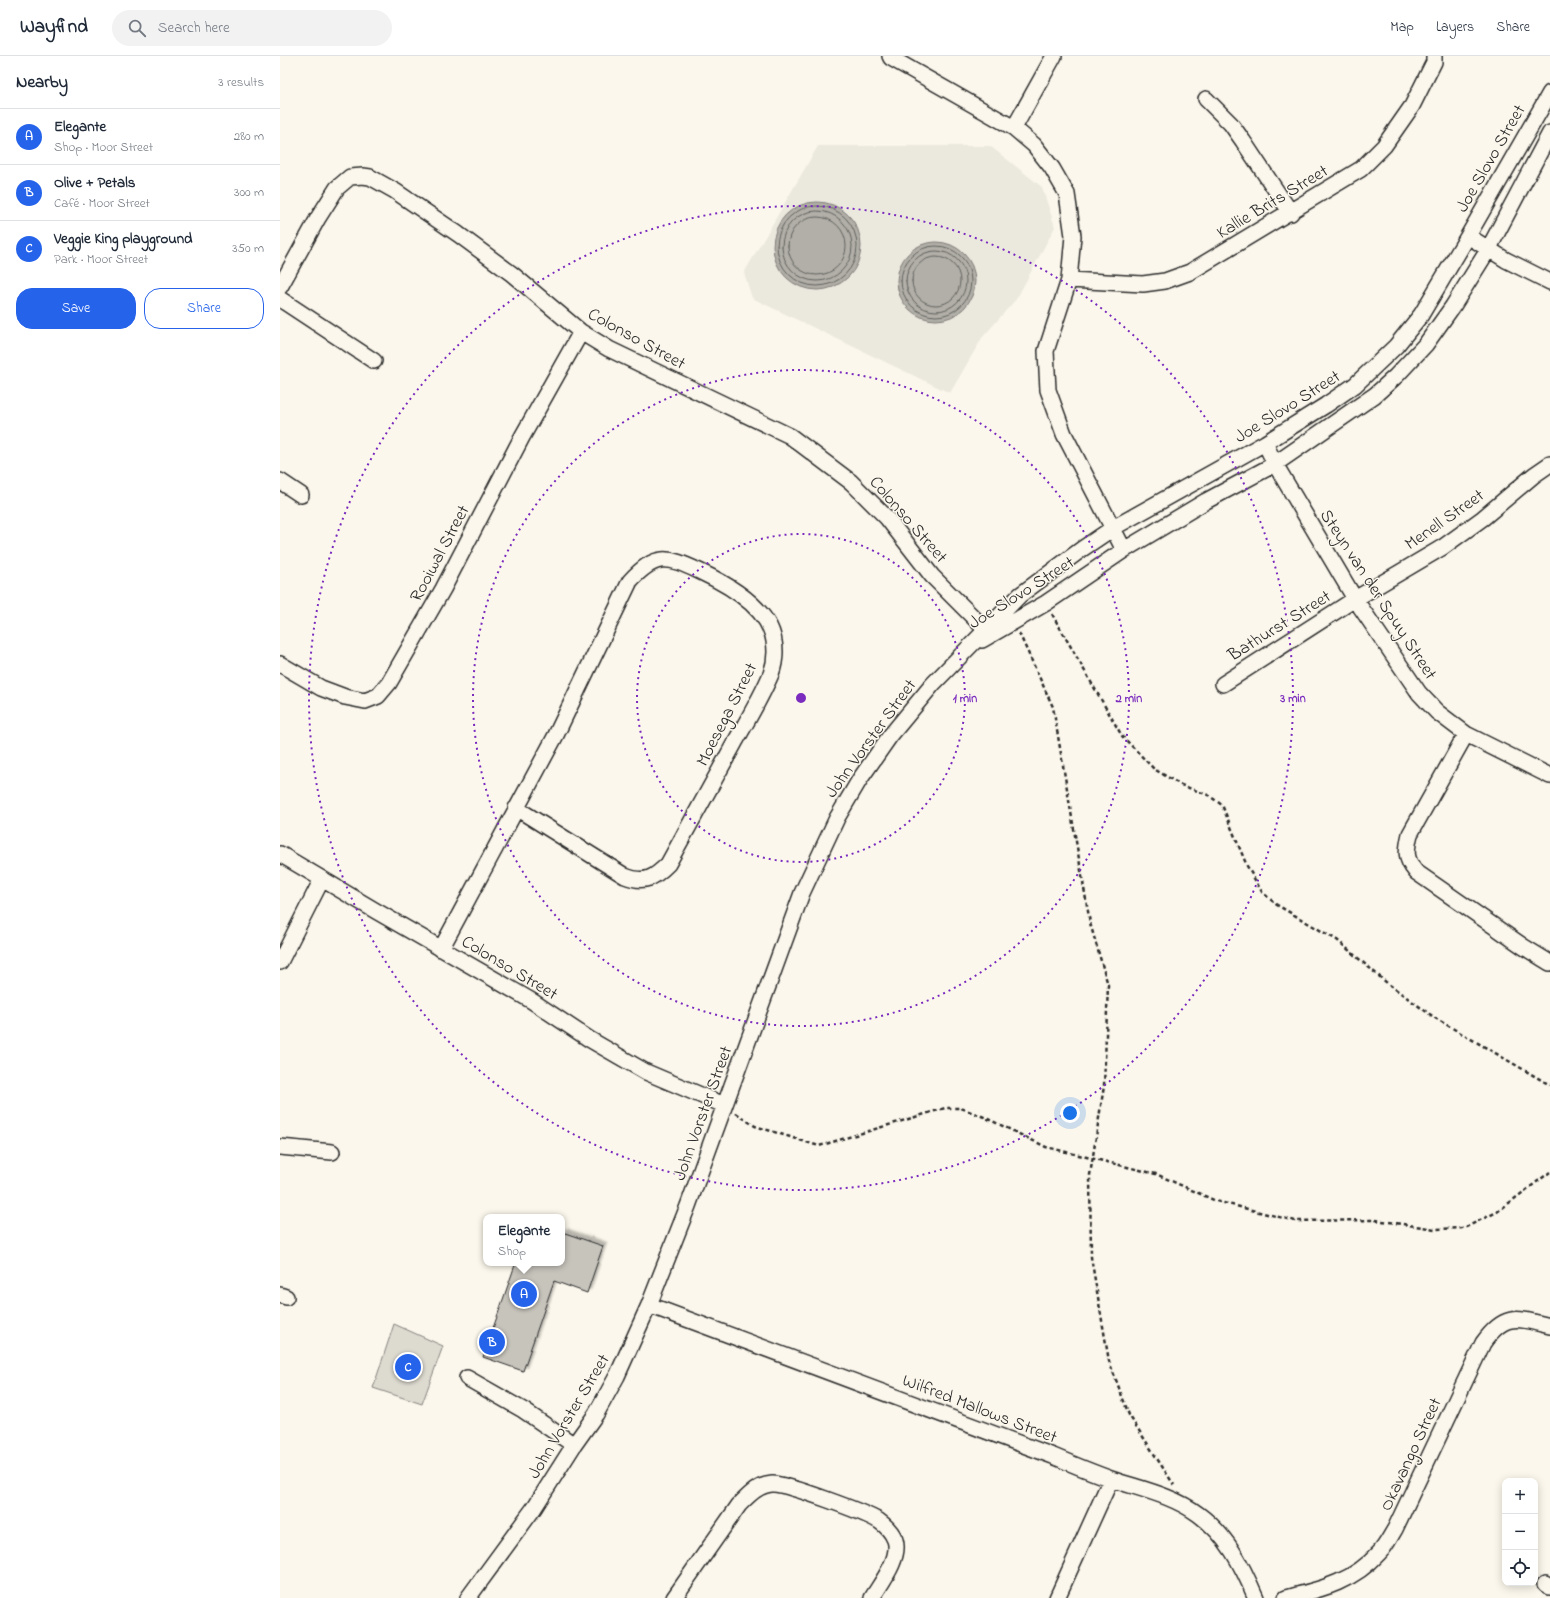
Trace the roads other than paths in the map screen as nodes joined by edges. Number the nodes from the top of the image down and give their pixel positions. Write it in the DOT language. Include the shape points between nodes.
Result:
graph roads {
  1 [pos="890,56"];
  2 [pos="1054,56"];
  3 [pos="1434,56"];
  4 [pos="1550,93"];
  5 [pos="1206,99"];
  6 [pos="1014,128"];
  7 [pos="1550,133"];
  8 [pos="1291,213"];
  9 [pos="1468,236"];
  10 [pos="1488,250"];
  11 [pos="1069,280"];
  12 [pos="1550,282"];
  13 [pos="280,287"];
  14 [pos="280,300"];
  15 [pos="581,332"];
  16 [pos="374,361"];
  17 [pos="1265,443"];
  18 [pos="1275,464"];
  19 [pos="1550,464"];
  20 [pos="280,482"];
  21 [pos="301,495"];
  22 [pos="1113,528"];
  23 [pos="1124,550"];
  24 [pos="1356,599"];
  25 [pos="988,632"];
  26 [pos="971,646"];
  27 [pos="280,664"];
  28 [pos="1223,684"];
  29 [pos="1466,734"];
  30 [pos="1550,776"];
  31 [pos="516,808"];
  32 [pos="280,854"];
  33 [pos="322,878"];
  34 [pos="441,949"];
  35 [pos="280,962"];
  36 [pos="1550,963"];
  37 [pos="724,1105"];
  38 [pos="280,1147"];
  39 [pos="332,1152"];
  40 [pos="650,1305"];
  41 [pos="1550,1326"];
  42 [pos="467,1378"];
  43 [pos="574,1445"];
  44 [pos="1111,1479"];
  45 [pos="468,1598"];
  46 [pos="674,1598"];
  47 [pos="872,1598"];
  48 [pos="1057,1598"];
  49 [pos="1256,1598"];
  50 [pos="1286,1598"];
  1 -- 6 [label="street"];
  2 -- 6 [label="street"];
  3 -- 8 [label="street, Kallie Brits Street" via="1434,62 1412,106 1384,146 1361,169"];
  4 -- 9 [label="street, Joe Slovo Street"];
  5 -- 8 [label="street" via="1243,141"];
  6 -- 11 [label="street" via="1034,145 1052,168 1067,194 1073,236"];
  7 -- 10 [label="street, Joe Slovo Street"];
  8 -- 11 [label="street, Kallie Brits Street" via="1190,272 1165,281 1143,284"];
  9 -- 10 [label="street"];
  9 -- 17 [label="street, Joe Slovo Street" via="1421,315 1396,346 1356,386"];
  10 -- 12 [label="street"];
  10 -- 18 [label="street, Joe Slovo Street" via="1426,344 1396,376 1375,395"];
  11 -- 22 [label="street" via="1046,351 1048,390 1064,434"];
  13 -- 15 [label="street, Colonso Street" via="337,188 350,177 370,177 458,234 512,274"];
  14 -- 16 [label="street"];
  15 -- 25 [label="street, Colonso Street" via="609,349 790,436 816,454 851,482 887,518 932,576"];
  15 -- 27 [label="street, Rooiwal Street" via="522,437 443,589 389,683 378,696 365,701 345,697 322,688"];
  17 -- 18 [label="street, Steyn van der Spuy Street"];
  17 -- 22 [label="street, Joe Slovo Street"];
  18 -- 23 [label="street, Joe Slovo Street"];
  18 -- 24 [label="street, Steyn van der Spuy Street"];
  19 -- 24 [label="street, Menell Street" via="1443,547"];
  20 -- 21 [label="street"];
  22 -- 23 [label="street"];
  22 -- 25 [label="street, Joe Slovo Street" via="1082,548 1020,596"];
  23 -- 25 [label="street, Joe Slovo Street" via="1046,603 1014,622"];
  24 -- 28 [label="street, Bathurst Street"];
  24 -- 29 [label="street, Steyn van der Spuy Street" via="1419,693 1437,712"];
  25 -- 26 [label="street, Joe Slovo Street"];
  26 -- 37 [label="street, John Vorster Street" via="933,684 890,736 837,818 802,893"];
  29 -- 30 [label="street, Steyn van der Spuy Street"];
  29 -- 36 [label="street" via="1410,834 1408,863 1416,872"];
  31 -- 31 [label="street, Moesega Street" via="556,735 630,581 642,568 659,560 674,560 731,588 760,612 774,639 776,656 770,674 751,714 668,864 659,873 646,880 635,880 625,876"];
  31 -- 34 [label="street, Moesega Street"];
  32 -- 33 [label="street, Colonso Street"];
  33 -- 34 [label="street, Colonso Street"];
  33 -- 35 [label="street"];
  34 -- 37 [label="street, Colonso Street" via="646,1072"];
  37 -- 40 [label="street, John Vorster Street"];
  38 -- 39 [label="street"];
  40 -- 43 [label="street, John Vorster Street" via="617,1376 596,1414"];
  40 -- 44 [label="street, Wilfred Mallows Street"];
  41 -- 50 [label="street, Okavango Street" via="1515,1319 1503,1322 1493,1329 1483,1343 1395,1530 1380,1552 1364,1567 1342,1581"];
  42 -- 43 [label="street" via="523,1410"];
  43 -- 45 [label="street, John Vorster Street" via="534,1508"];
  44 -- 48 [label="street"];
  44 -- 49 [label="street, Wilfred Mallows Street" via="1159,1494 1196,1513 1215,1527 1236,1555"];
  46 -- 47 [label="street" via="739,1505 760,1487 774,1484 861,1513 888,1528 895,1540 896,1554"];
}
